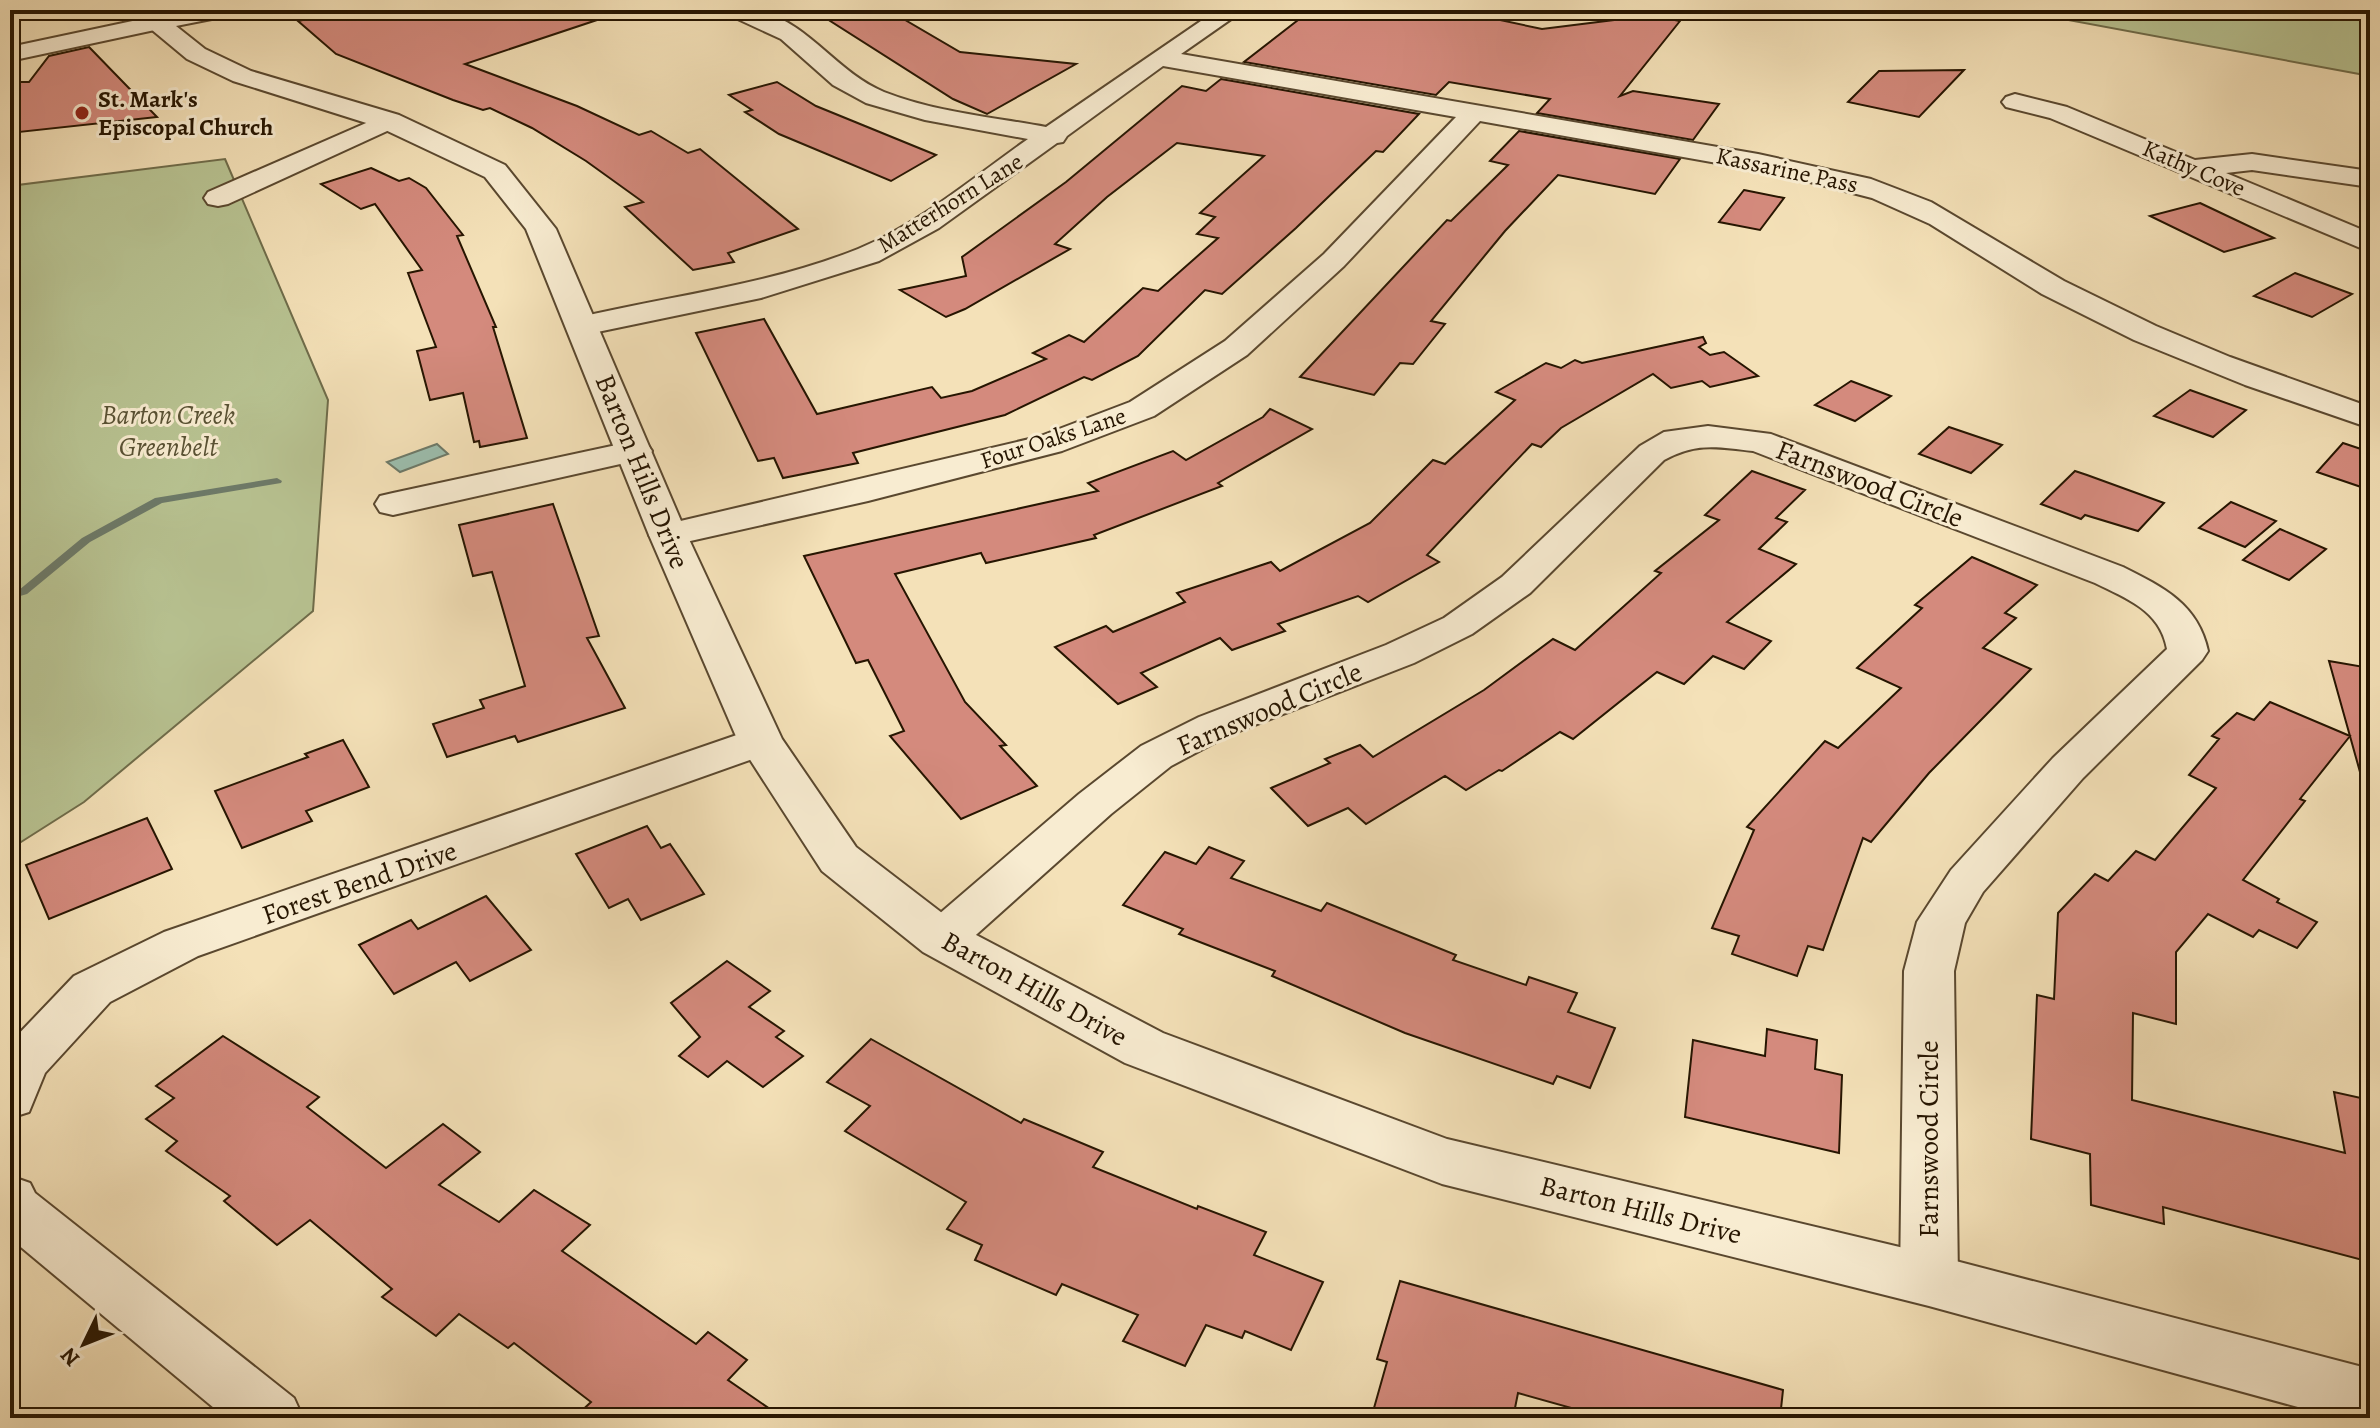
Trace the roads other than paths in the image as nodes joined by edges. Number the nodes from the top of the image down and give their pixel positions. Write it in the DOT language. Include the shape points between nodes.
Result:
graph roads {
  1 [pos="224,10"];
  2 [pos="737,10"];
  3 [pos="1233,10"];
  4 [pos="148,16"];
  5 [pos="10,54"];
  6 [pos="1159,58"];
  7 [pos="2015,102"];
  8 [pos="1475,112"];
  9 [pos="389,121"];
  10 [pos="1054,136"];
  11 [pos="2194,167"];
  12 [pos="2370,179"];
  13 [pos="218,198"];
  14 [pos="2370,243"];
  15 [pos="583,326"];
  16 [pos="2370,418"];
  17 [pos="635,451"];
  18 [pos="393,504"];
  19 [pos="668,535"];
  20 [pos="760,741"];
  21 [pos="941,939"];
  22 [pos="10,1097"];
  23 [pos="10,1199"];
  24 [pos="1929,1280"];
  25 [pos="2370,1398"];
  26 [pos="272,1418"];
  1 -- 4 [label="street"];
  2 -- 10 [label="street" via="794,37 833,76 857,89 893,103"];
  3 -- 6 [label="street, Matterhorn Lane"];
  4 -- 5 [label="street"];
  4 -- 9 [label="street, Barton Hills Drive" via="196,54 242,76"];
  6 -- 8 [label="street, Kassarine Pass"];
  6 -- 10 [label="street, Matterhorn Lane"];
  7 -- 11 [label="street, Kathy Cove" via="2058,112"];
  8 -- 16 [label="street, Kassarine Pass" via="1824,174 1877,190 1922,209 2070,297 2153,338"];
  8 -- 19 [label="street, Four Oaks Lane" via="1334,260 1236,348 1142,409 1050,444"];
  9 -- 13 [label="street"];
  9 -- 15 [label="street, Barton Hills Drive" via="495,171 541,229"];
  10 -- 15 [label="street, Matterhorn Lane" via="929,222 869,255 750,292"];
  11 -- 12 [label="street" via="2252,162"];
  11 -- 14 [label="street, Kathy Cove"];
  15 -- 17 [label="street, Barton Hills Drive"];
  17 -- 18 [label="street"];
  17 -- 19 [label="street, Barton Hills Drive"];
  19 -- 20 [label="street, Barton Hills Drive"];
  20 -- 21 [label="street, Barton Hills Drive" via="839,859"];
  20 -- 22 [label="street, Forest Bend Drive" via="181,944 92,989 23,1063"];
  21 -- 24 [label="street, Barton Hills Drive" via="1144,1048 1442,1161"];
  21 -- 24 [label="street, Farnswood Circle" via="1156,756 1214,726 1458,626 1516,585 1652,453 1676,439 1759,441 2109,575 2162,603 2185,629 2188,651 2068,768 1967,881 1941,922 1929,971"];
  23 -- 26 [label="street" via="12,1207 77,1262"];
  24 -- 25 [label="street, Barton Hills Drive"];
}
